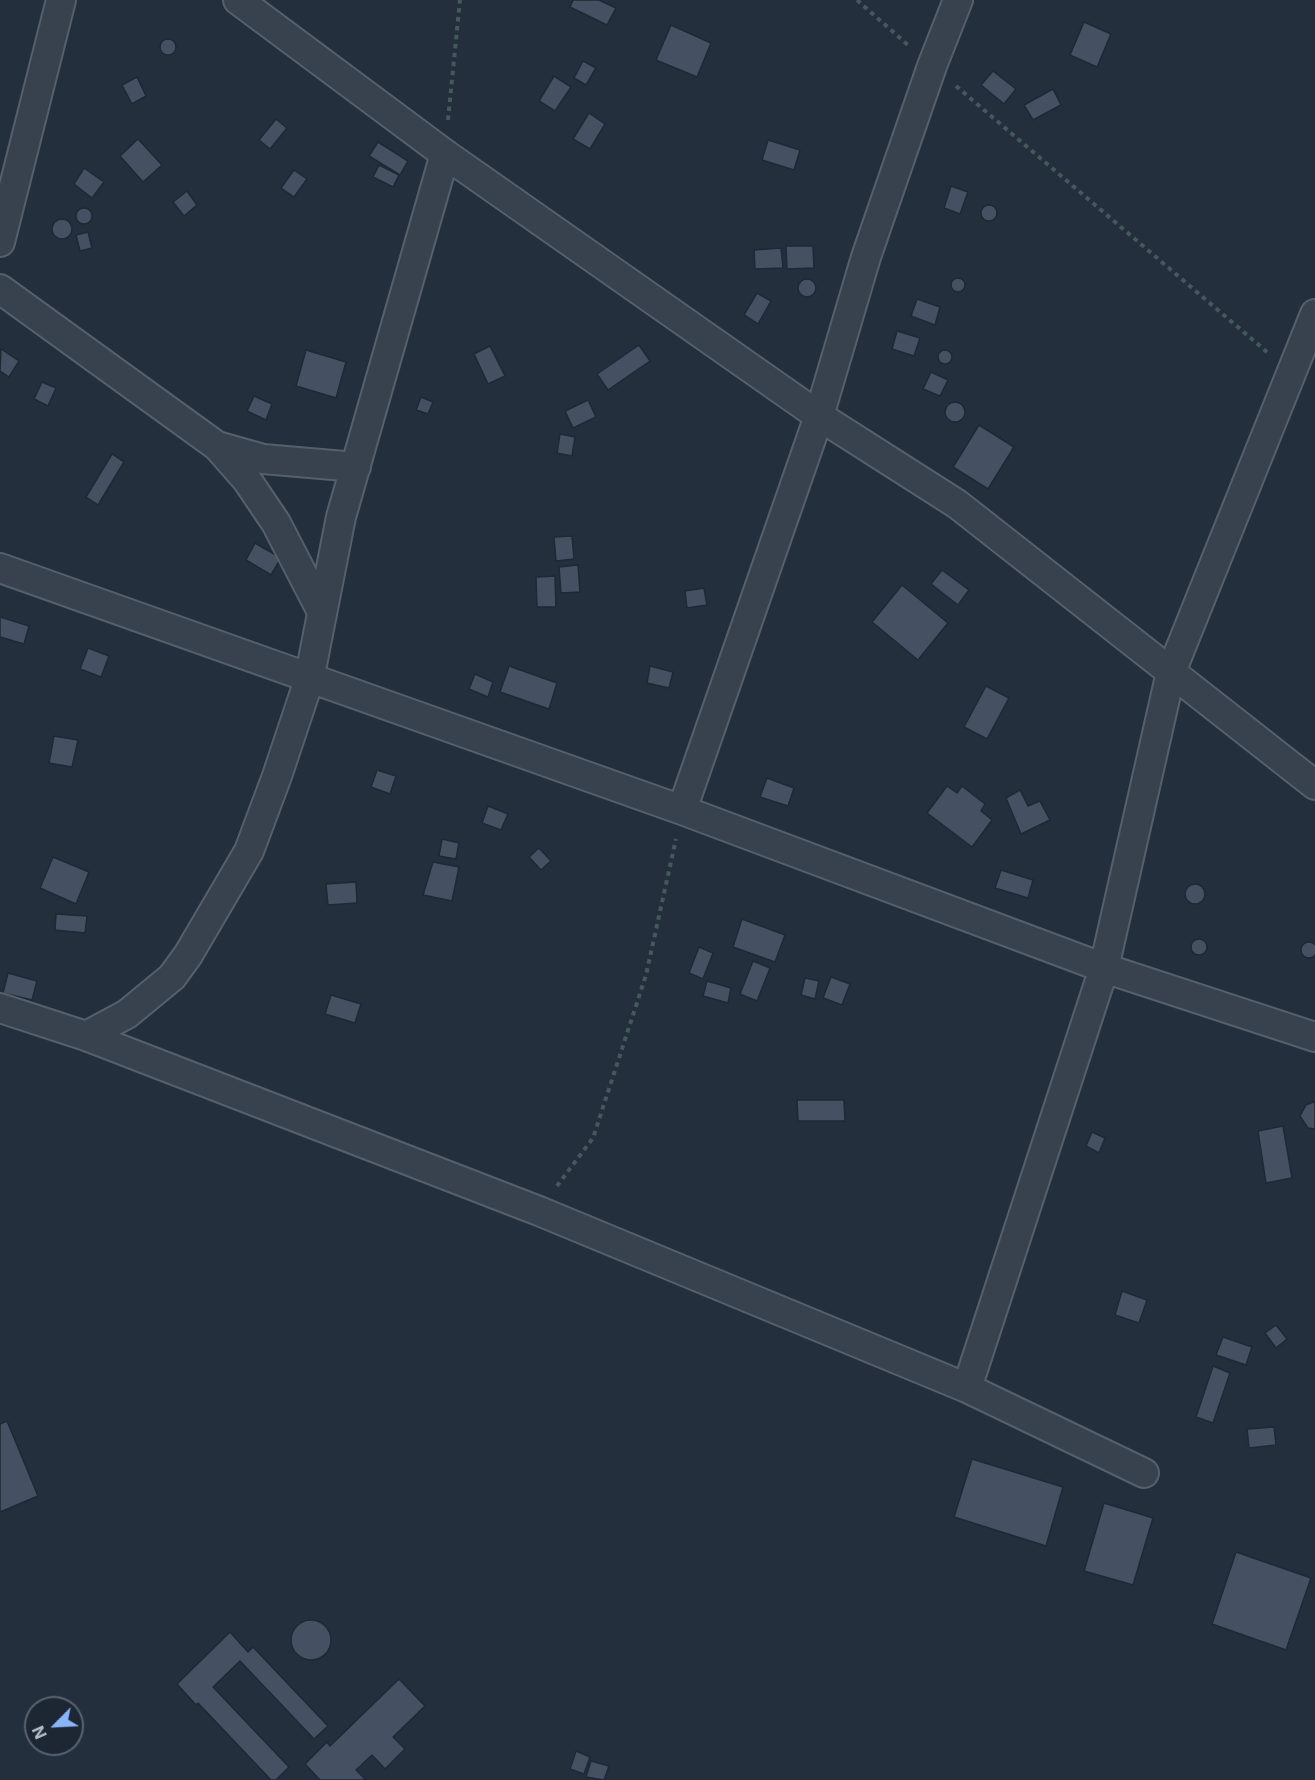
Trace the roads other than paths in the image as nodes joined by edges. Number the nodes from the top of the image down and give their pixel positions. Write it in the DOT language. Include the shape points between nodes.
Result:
graph roads {
  1 [pos="61,0"];
  2 [pos="238,0"];
  3 [pos="958,0"];
  4 [pos="445,154"];
  5 [pos="0,242"];
  6 [pos="0,289"];
  7 [pos="1315,314"];
  8 [pos="819,416"];
  9 [pos="217,446"];
  10 [pos="356,467"];
  11 [pos="0,568"];
  12 [pos="322,612"];
  13 [pos="1171,672"];
  14 [pos="309,680"];
  15 [pos="1315,785"];
  16 [pos="682,810"];
  17 [pos="1104,968"];
  18 [pos="0,1008"];
  19 [pos="86,1036"];
  20 [pos="1315,1037"];
  21 [pos="967,1388"];
  22 [pos="1144,1473"];
  1 -- 5 [label="street"];
  2 -- 4 [label="street"];
  3 -- 8 [label="street" via="866,257"];
  4 -- 8 [label="street"];
  4 -- 10 [label="street"];
  6 -- 9 [label="street"];
  7 -- 13 [label="street"];
  8 -- 13 [label="street" via="957,504"];
  8 -- 16 [label="street"];
  9 -- 10 [label="street" via="263,459"];
  9 -- 12 [label="street" via="247,480 276,523"];
  10 -- 12 [label="street" via="341,517"];
  11 -- 14 [label="street"];
  12 -- 14 [label="street"];
  13 -- 15 [label="street"];
  13 -- 17 [label="street"];
  14 -- 16 [label="street"];
  14 -- 19 [label="street" via="249,851 188,956 172,977 144,1001"];
  16 -- 17 [label="street"];
  17 -- 20 [label="street"];
  17 -- 21 [label="street"];
  18 -- 19 [label="street"];
  19 -- 21 [label="street" via="539,1211"];
  21 -- 22 [label="street"];
}
